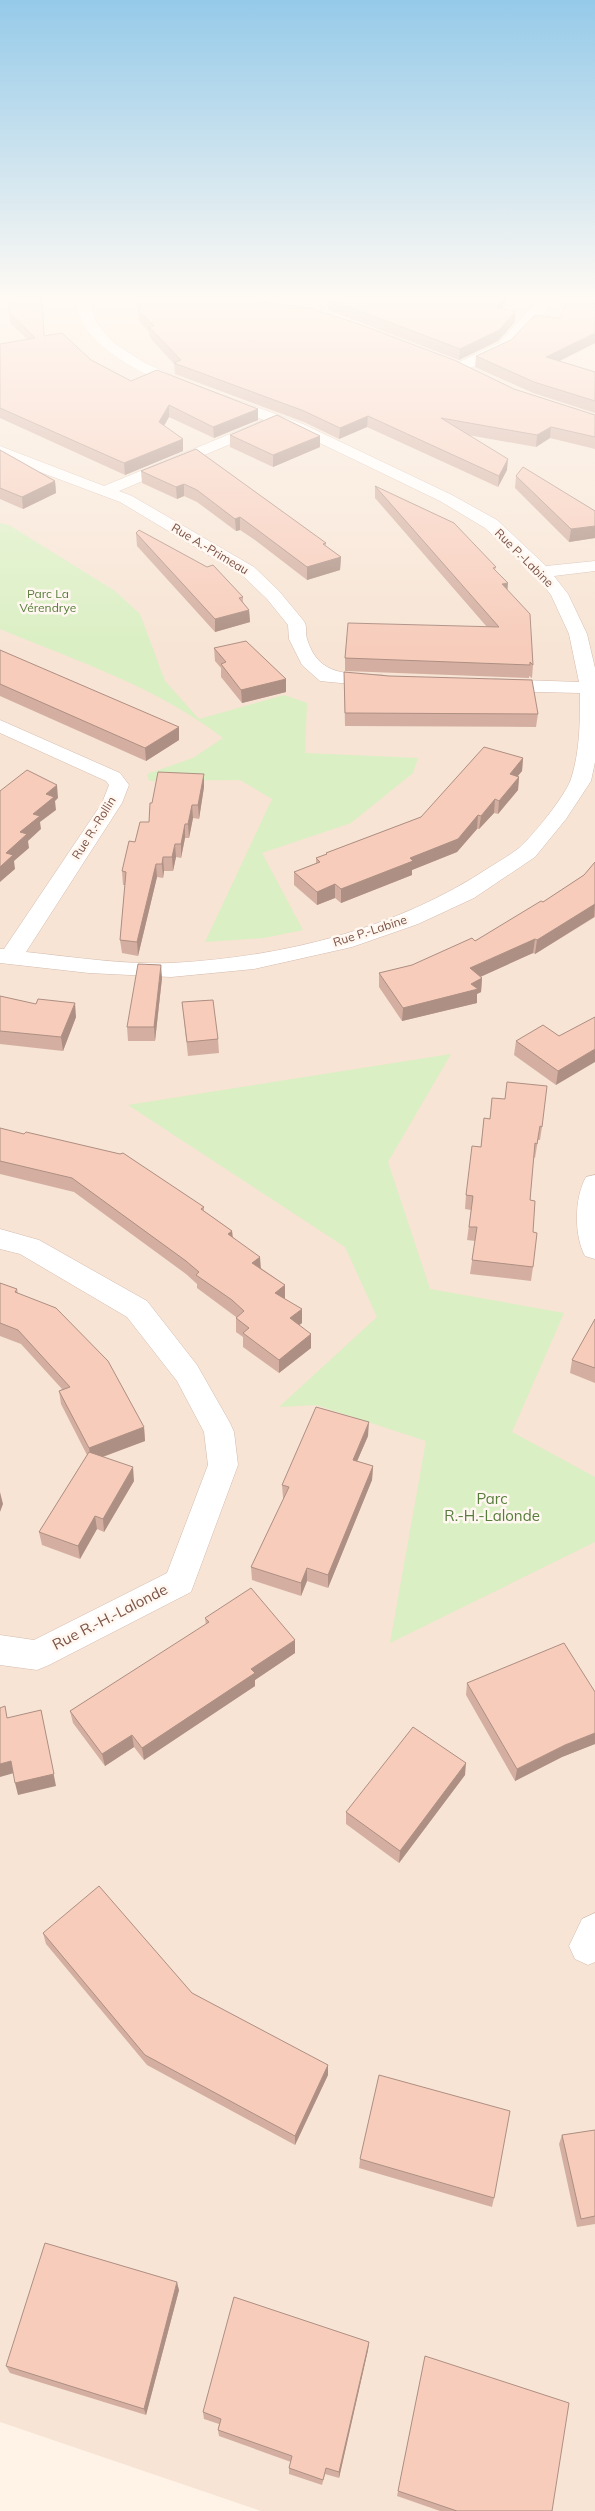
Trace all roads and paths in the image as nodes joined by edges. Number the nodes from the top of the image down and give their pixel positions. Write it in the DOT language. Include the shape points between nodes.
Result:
graph roads {
  1 [pos="270,416"];
  2 [pos="278,419"];
  3 [pos="0,451"];
  4 [pos="108,490"];
  5 [pos="595,566"];
  6 [pos="542,572"];
  7 [pos="399,682"];
  8 [pos="477,684"];
  9 [pos="592,688"];
  10 [pos="0,726"];
  11 [pos="5,957"];
  12 [pos="595,1184"];
  13 [pos="0,1239"];
  14 [pos="595,1249"];
  15 [pos="0,1650"];
  1 -- 2 [label="street, Rue P.-Labine"];
  2 -- 4 [label="street"];
  2 -- 6 [label="street, Rue P.-Labine" via="446,498 491,524"];
  3 -- 4 [label="street, Rue A.-Primeau"];
  4 -- 7 [label="street, Rue A.-Primeau" via="248,571 297,624 298,639 311,665 326,677"];
  5 -- 6 [label="street"];
  6 -- 9 [label="street, Rue P.-Labine" via="560,594 578,634"];
  8 -- 9 [label="street"];
  9 -- 11 [label="street, Rue P.-Labine" via="590,736 581,781 559,815 527,852 466,893 410,919 344,942 254,962 170,970"];
  10 -- 11 [label="street, Rue R.-Rollin" via="113,777 120,785 112,803"];
  12 -- 14 [label="street" via="590,1219"];
  13 -- 15 [label="street, Rue R.-H.-Lalonde" via="29,1247 137,1309 187,1373 219,1432 223,1465 180,1582 37,1655"];
}
